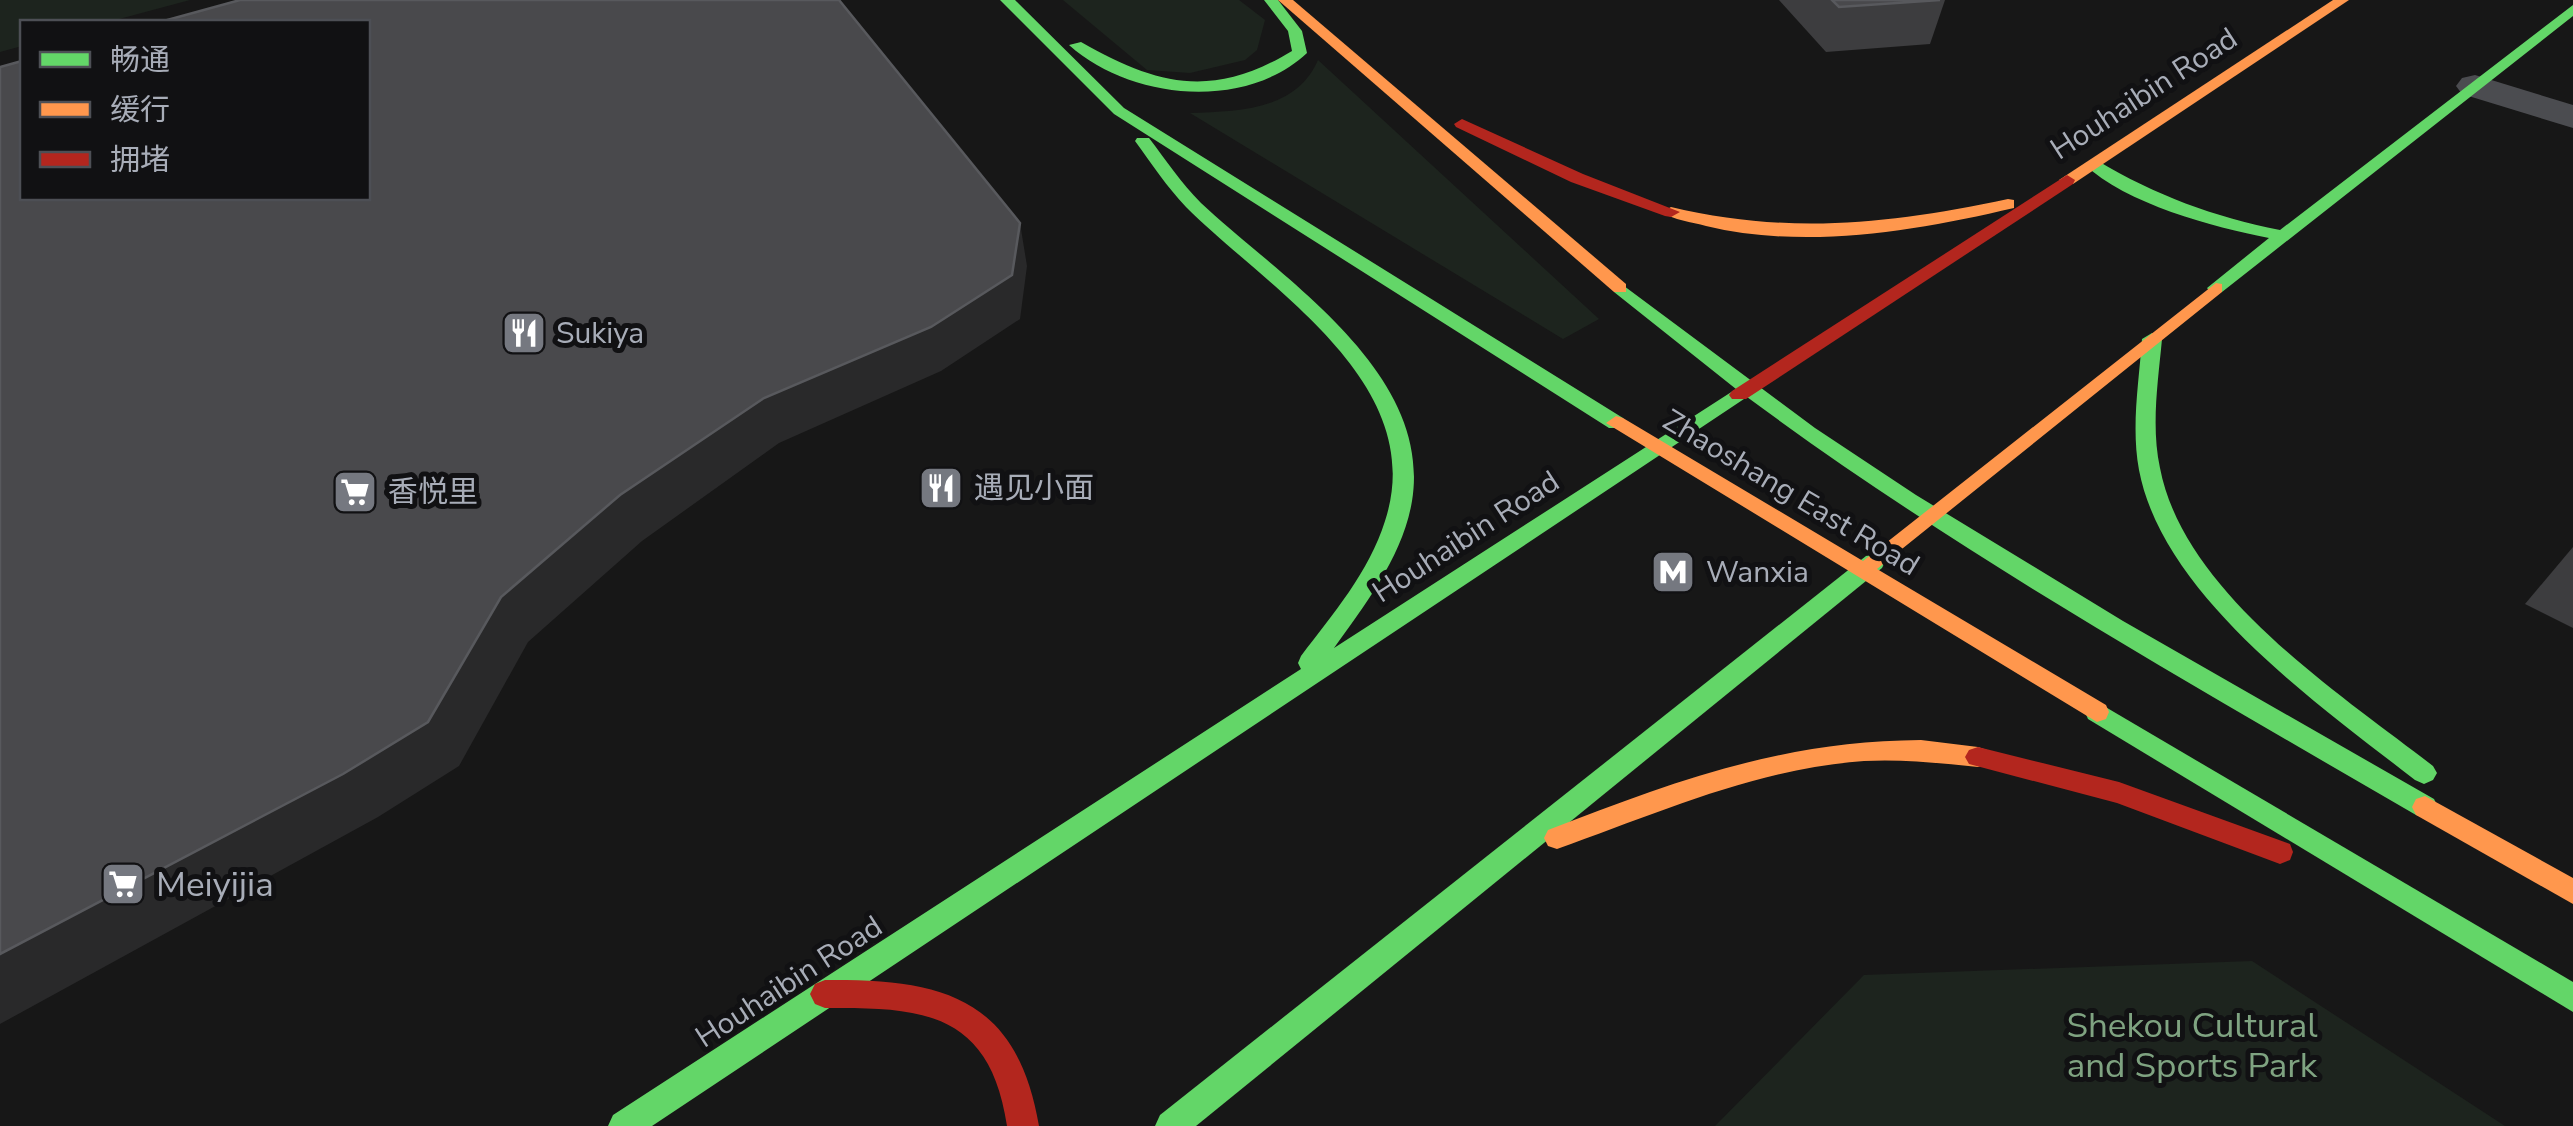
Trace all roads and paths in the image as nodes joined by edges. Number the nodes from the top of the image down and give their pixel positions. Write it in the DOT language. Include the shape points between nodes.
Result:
graph roads {
  1 [pos="1271,0"];
  2 [pos="1285,0"];
  3 [pos="2342,0"];
  4 [pos="1011,3"];
  5 [pos="2573,8"];
  6 [pos="2476,86"];
  7 [pos="1392,89"];
  8 [pos="1119,111"];
  9 [pos="2573,117"];
  10 [pos="2092,164"];
  11 [pos="2045,195"];
  12 [pos="2285,236"];
  13 [pos="2152,339"];
  14 [pos="1748,388"];
  15 [pos="1660,447"];
  16 [pos="1938,514"];
  17 [pos="1865,572"];
  18 [pos="1296,684"];
  19 [pos="1503,860"];
  20 [pos="2573,891"];
  21 [pos="2425,910"];
  22 [pos="825,994"];
  23 [pos="2573,998"];
  24 [pos="624,1126"];
  25 [pos="1023,1126"];
  26 [pos="1171,1126"];
  1 -- 4 [label="main road" via="1294,28 1300,53 1268,74 1207,87 1148,82 1120,72"];
  2 -- 7 [label="main road, Zhaoshang East Road"];
  3 -- 10 [label="main road, Houhaibin Road"];
  4 -- 8 [label="main road, Zhaoshang East Road"];
  5 -- 6 [label="main road"];
  6 -- 9 [label="street"];
  6 -- 12 [label="main road"];
  7 -- 11 [label="main road" via="1606,192 1706,222 1780,233 1860,230 1942,220"];
  7 -- 14 [label="main road, Zhaoshang East Road" via="1640,307"];
  8 -- 15 [label="main road, Zhaoshang East Road"];
  8 -- 18 [label="main road" via="1192,204 1356,354 1389,404 1402,442 1403,496 1374,570"];
  10 -- 11 [label="main road, Houhaibin Road"];
  10 -- 12 [label="main road" via="2170,209"];
  11 -- 14 [label="main road, Houhaibin Road"];
  12 -- 13 [label="main road"];
  13 -- 16 [label="main road"];
  13 -- 20 [label="main road" via="2152,484 2172,533 2286,659"];
  14 -- 15 [label="main road, Houhaibin Road"];
  14 -- 16 [label="main road, Zhaoshang East Road"];
  15 -- 17 [label="main road, Zhaoshang East Road"];
  15 -- 18 [label="main road, Houhaibin Road"];
  16 -- 17 [label="main road"];
  16 -- 20 [label="main road, Zhaoshang East Road"];
  17 -- 19 [label="main road"];
  17 -- 21 [label="main road, Zhaoshang East Road"];
  18 -- 22 [label="main road, Houhaibin Road"];
  19 -- 21 [label="main road" via="1763,765 1835,750 1913,746 2114,791"];
  19 -- 26 [label="main road"];
  21 -- 23 [label="main road, Zhaoshang East Road"];
  22 -- 24 [label="main road, Houhaibin Road"];
  22 -- 25 [label="main road" via="947,1006 982,1034 1008,1068"];
}
